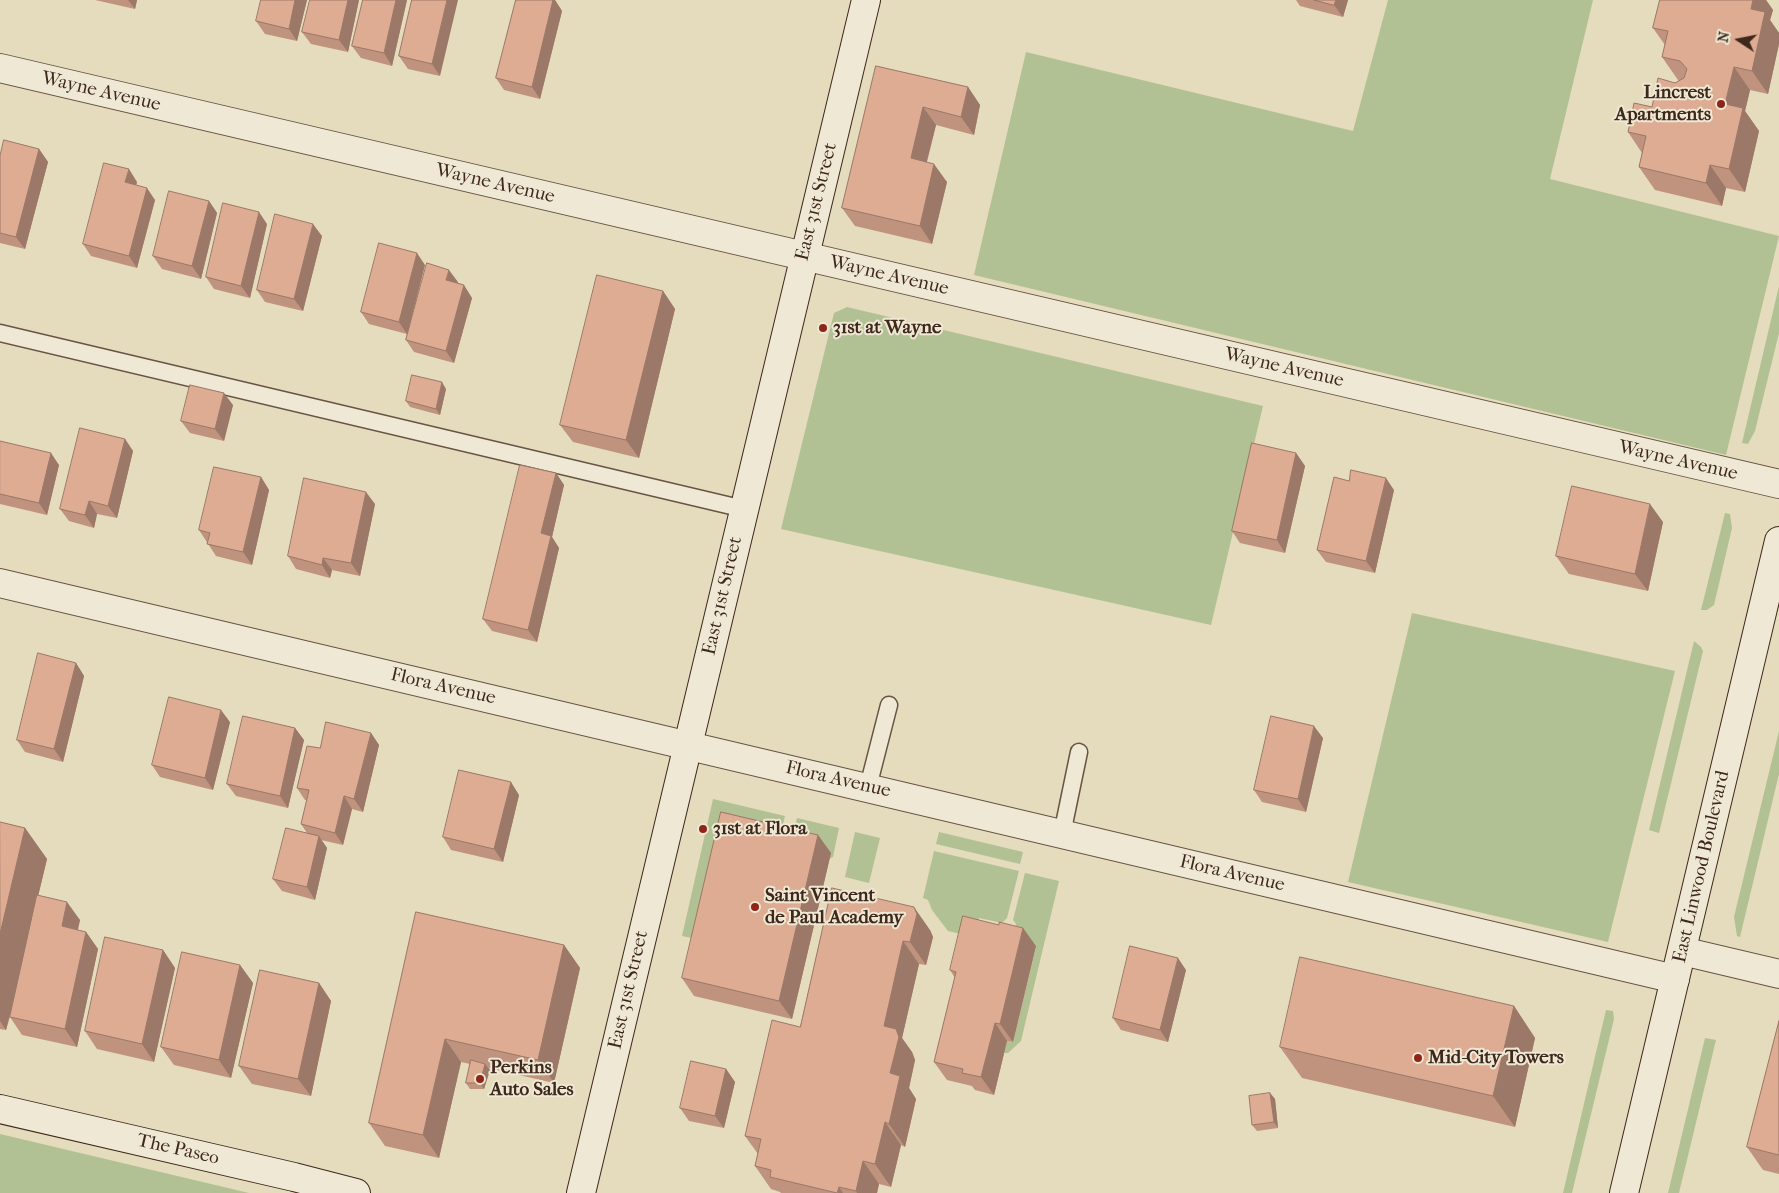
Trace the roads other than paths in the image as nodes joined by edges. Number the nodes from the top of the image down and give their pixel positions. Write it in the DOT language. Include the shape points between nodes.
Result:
graph roads {
  1 [pos="866,0"];
  2 [pos="0,68"];
  3 [pos="804,256"];
  4 [pos="0,333"];
  5 [pos="1779,484"];
  6 [pos="744,508"];
  7 [pos="1779,541"];
  8 [pos="0,583"];
  9 [pos="889,705"];
  10 [pos="687,745"];
  11 [pos="1079,752"];
  12 [pos="868,787"];
  13 [pos="1062,834"];
  14 [pos="1682,951"];
  15 [pos="1779,974"];
  16 [pos="1675,978"];
  17 [pos="0,1109"];
  18 [pos="356,1193"];
  19 [pos="582,1193"];
  20 [pos="1624,1193"];
  1 -- 3 [label="street, East 31st Street"];
  2 -- 3 [label="street, Wayne Avenue"];
  3 -- 5 [label="street, Wayne Avenue"];
  3 -- 6 [label="street, East 31st Street"];
  4 -- 6 [label="lane"];
  6 -- 10 [label="street, East 31st Street"];
  7 -- 14 [label="street, East Linwood Boulevard"];
  8 -- 10 [label="street, Flora Avenue"];
  9 -- 12 [label="lane"];
  10 -- 12 [label="street, Flora Avenue"];
  10 -- 19 [label="street, East 31st Street"];
  11 -- 13 [label="lane"];
  12 -- 13 [label="street, Flora Avenue"];
  13 -- 16 [label="street, Flora Avenue"];
  14 -- 15 [label="street"];
  14 -- 16 [label="street, East Linwood Boulevard"];
  16 -- 20 [label="street, East Linwood Boulevard"];
  17 -- 18 [label="street, The Paseo"];
}
